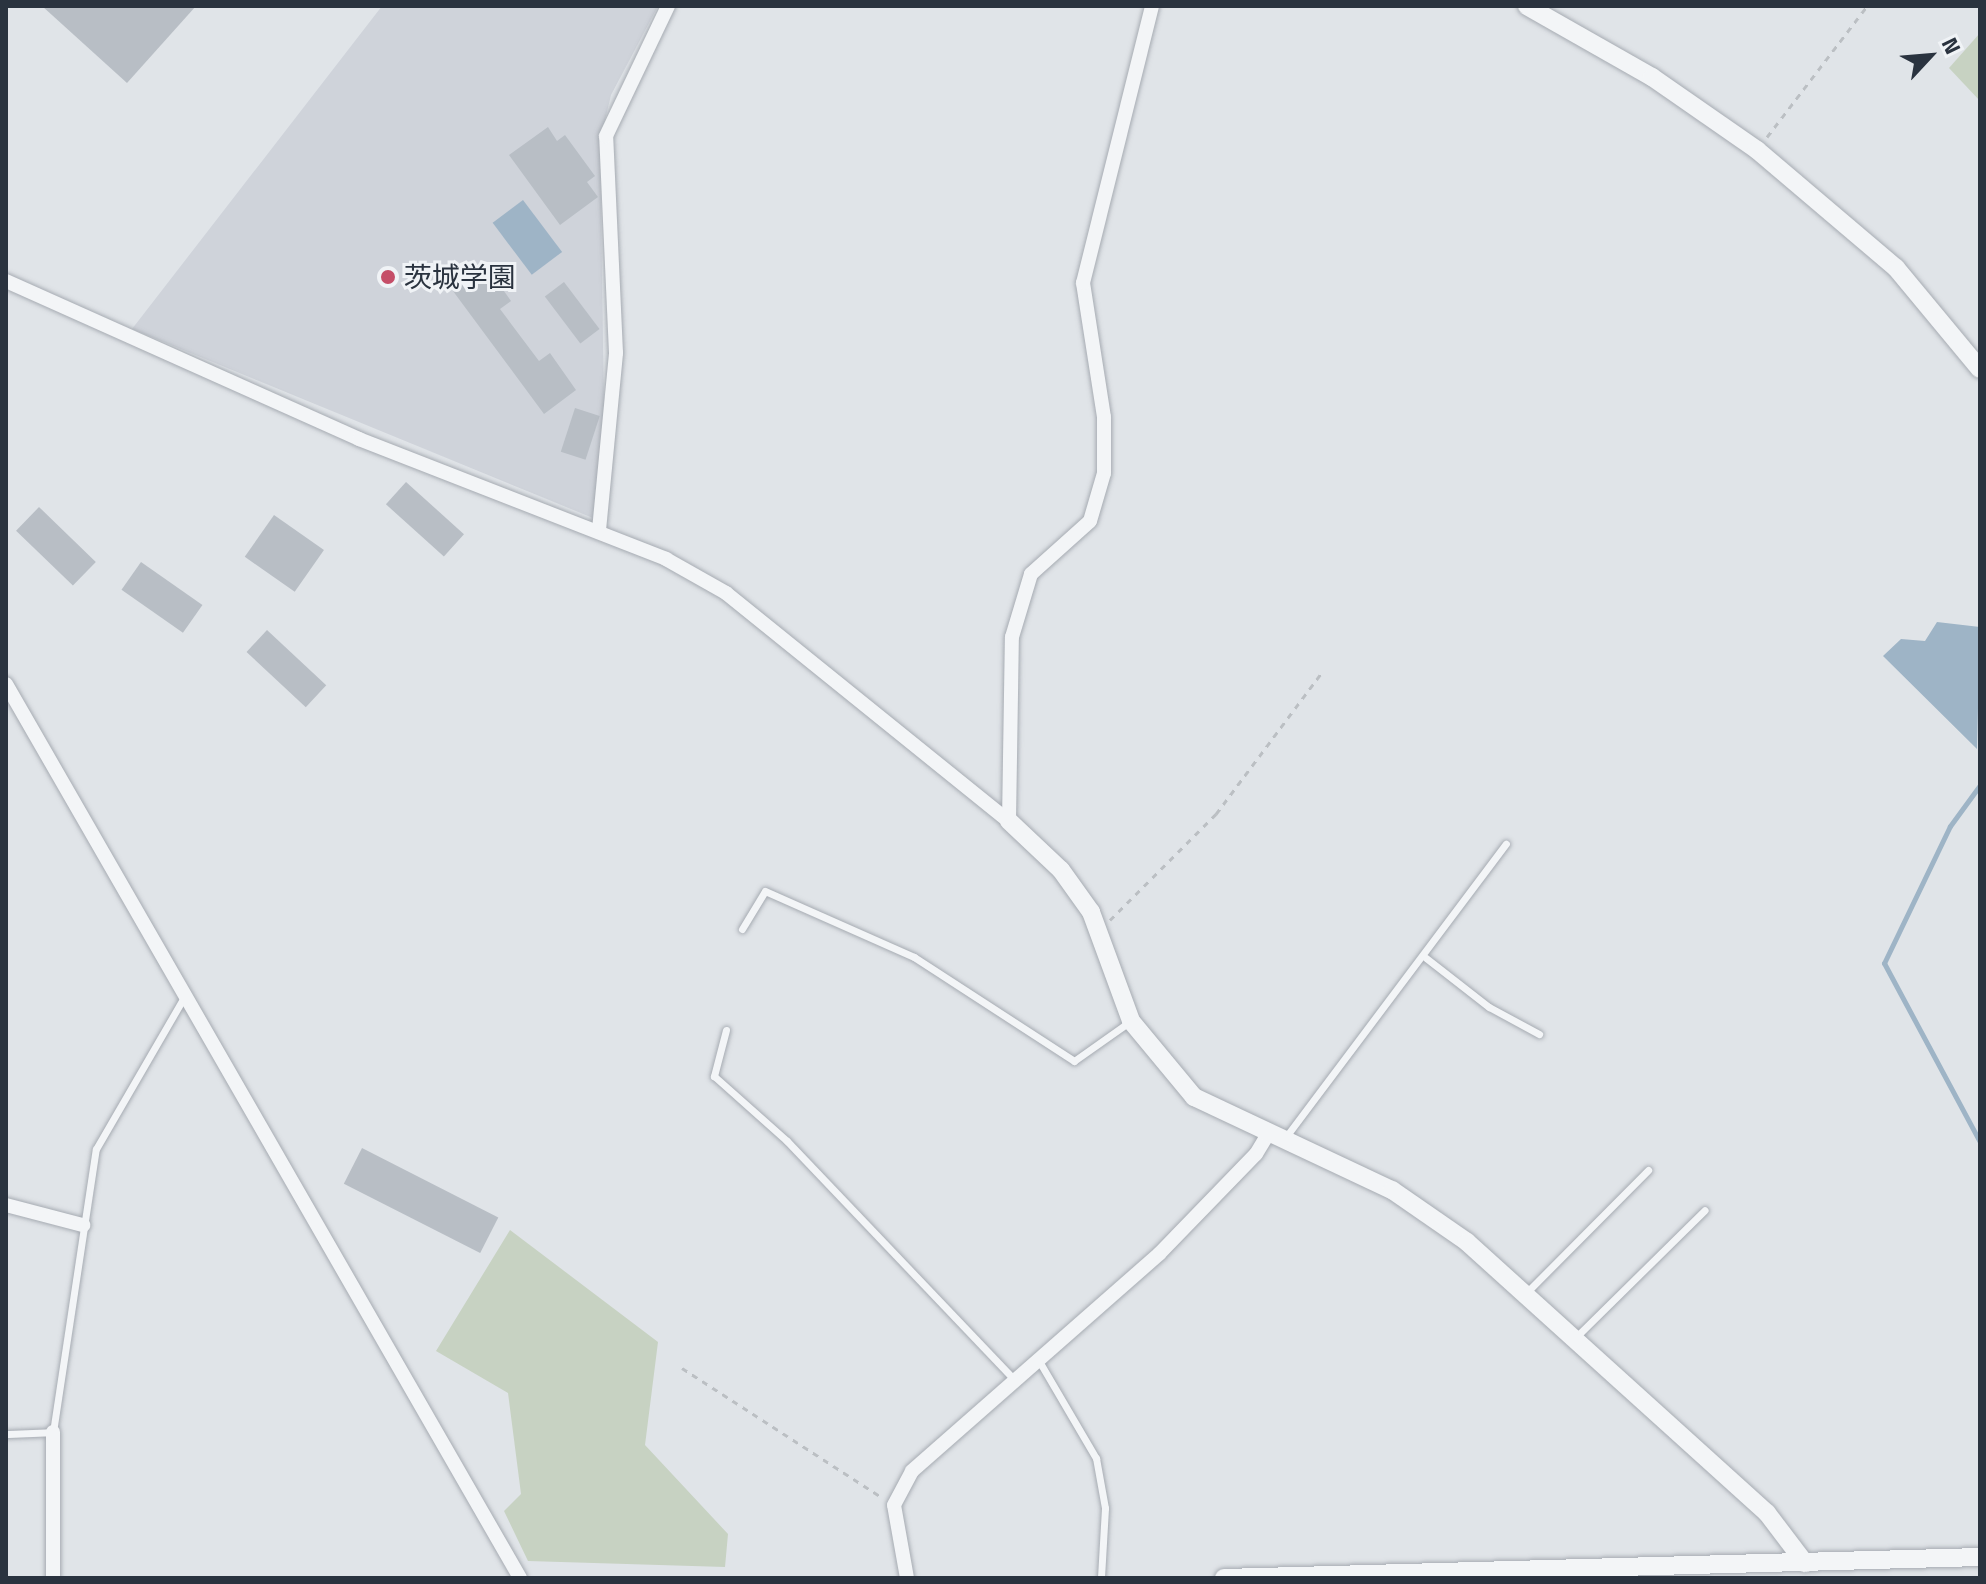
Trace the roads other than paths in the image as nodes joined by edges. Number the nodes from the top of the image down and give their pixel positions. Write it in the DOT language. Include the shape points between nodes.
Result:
graph roads {
  1 [pos="668,6"];
  2 [pos="1152,6"];
  3 [pos="1527,6"];
  4 [pos="6,281"];
  5 [pos="1980,369"];
  6 [pos="599,530"];
  7 [pos="6,684"];
  8 [pos="1009,821"];
  9 [pos="1506,844"];
  10 [pos="742,929"];
  11 [pos="1426,958"];
  12 [pos="186,994"];
  13 [pos="1131,1021"];
  14 [pos="726,1030"];
  15 [pos="1539,1034"];
  16 [pos="1276,1137"];
  17 [pos="1648,1170"];
  18 [pos="6,1205"];
  19 [pos="1705,1210"];
  20 [pos="83,1225"];
  21 [pos="1525,1294"];
  22 [pos="1574,1339"];
  23 [pos="1037,1358"];
  24 [pos="1014,1379"];
  25 [pos="53,1432"];
  26 [pos="6,1434"];
  27 [pos="1980,1557"];
  28 [pos="1805,1563"];
  29 [pos="1781,1571"];
  30 [pos="53,1578"];
  31 [pos="520,1578"];
  32 [pos="907,1578"];
  33 [pos="1101,1578"];
  34 [pos="1224,1578"];
  1 -- 6 [label="street" via="606,136 616,353"];
  2 -- 8 [label="street" via="1083,283 1104,417 1104,473 1090,521 1031,574 1012,637"];
  3 -- 5 [label="street" via="1652,77 1757,150 1896,268"];
  4 -- 6 [label="street" via="359,439"];
  6 -- 8 [label="street" via="726,593"];
  7 -- 12 [label="street"];
  8 -- 13 [label="street" via="1061,870 1099,931"];
  9 -- 11 [label="lane"];
  10 -- 13 [label="lane" via="765,891 914,957 1074,1061"];
  11 -- 15 [label="lane" via="1489,1007"];
  11 -- 16 [label="lane"];
  12 -- 20 [label="lane" via="129,1083 96,1149"];
  12 -- 31 [label="street"];
  13 -- 16 [label="street" via="1194,1097"];
  14 -- 24 [label="lane" via="714,1076 787,1141"];
  16 -- 21 [label="street" via="1425,1210"];
  16 -- 23 [label="street" via="1159,1254"];
  17 -- 21 [label="lane"];
  18 -- 20 [label="street"];
  19 -- 22 [label="lane"];
  20 -- 25 [label="lane"];
  21 -- 22 [label="street"];
  22 -- 28 [label="street" via="1767,1513"];
  23 -- 24 [label="street"];
  23 -- 33 [label="lane" via="1096,1458 1105,1508"];
  24 -- 32 [label="street" via="912,1471 894,1505"];
  25 -- 26 [label="lane"];
  25 -- 30 [label="street"];
  27 -- 28 [label="street"];
  28 -- 29 [label="street"];
  29 -- 34 [label="street"];
}
